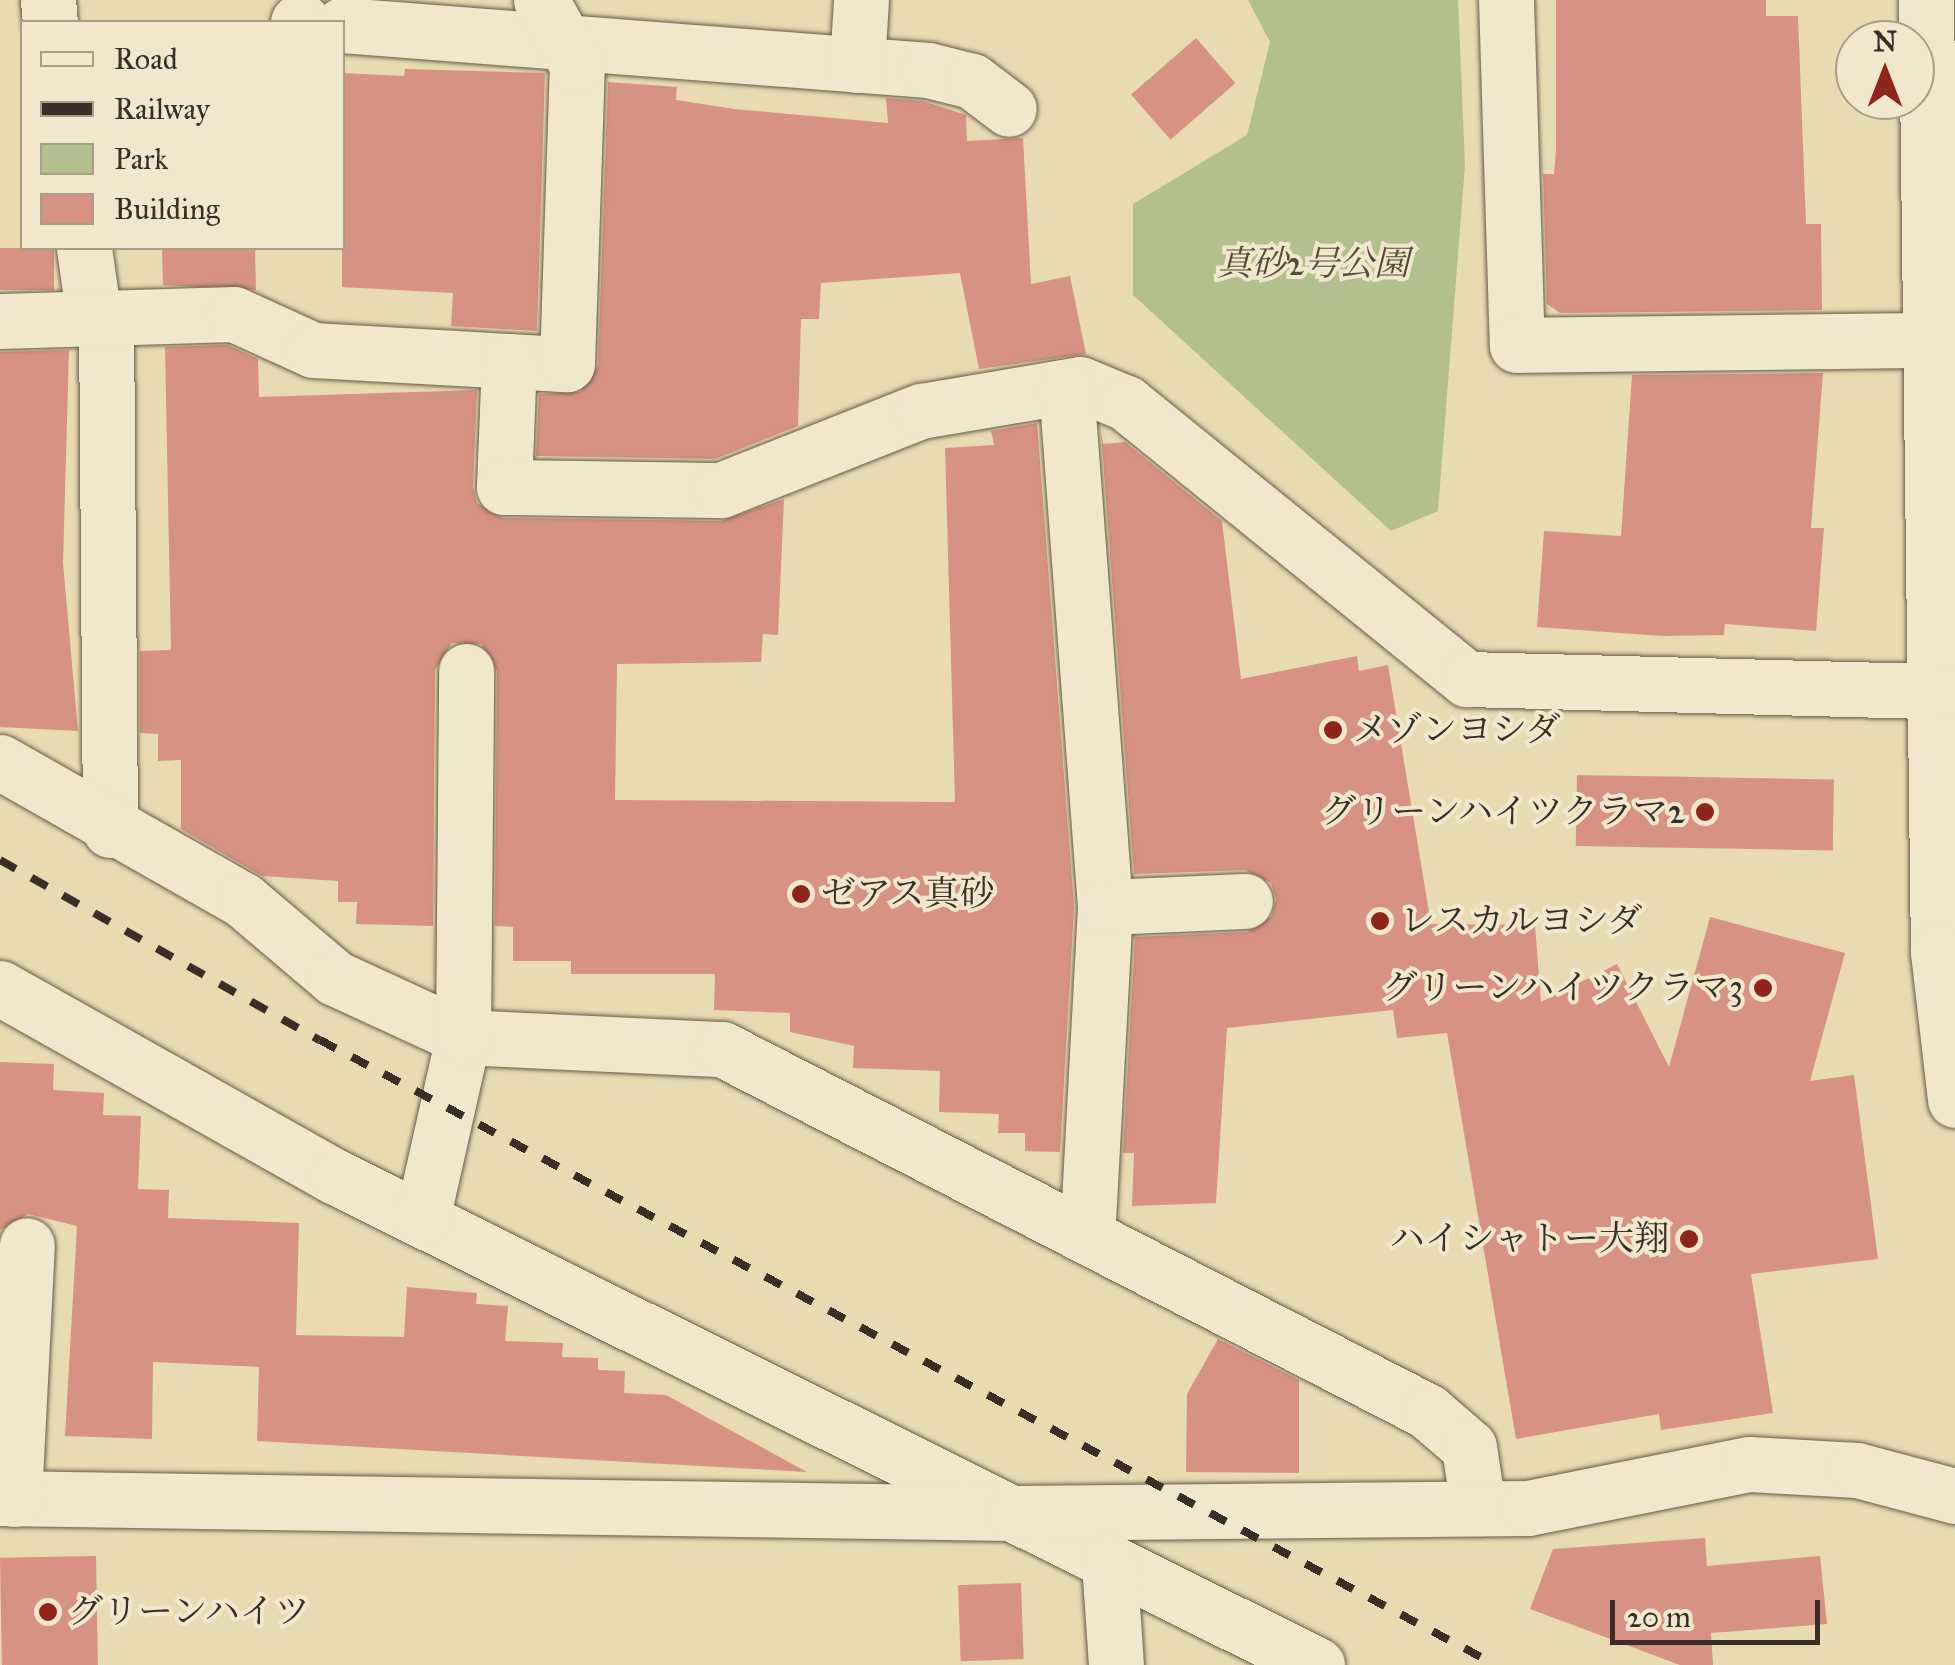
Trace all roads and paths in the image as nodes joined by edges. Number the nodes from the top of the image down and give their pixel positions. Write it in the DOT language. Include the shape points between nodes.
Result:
graph roads {
  1 [pos="861,0"];
  2 [pos="1506,0"];
  3 [pos="1926,0"];
  4 [pos="551,19"];
  5 [pos="345,25"];
  6 [pos="857,65"];
  7 [pos="1009,109"];
  8 [pos="84,250"];
  9 [pos="100,318"];
  10 [pos="0,321"];
  11 [pos="1938,357"];
  12 [pos="509,361"];
  13 [pos="1066,387"];
  14 [pos="466,671"];
  15 [pos="1935,691"];
  16 [pos="0,762"];
  17 [pos="110,830"];
  18 [pos="1246,901"];
  19 [pos="1105,907"];
  20 [pos="0,988"];
  21 [pos="463,1037"];
  22 [pos="1953,1067"];
  23 [pos="422,1219"];
  24 [pos="1086,1236"];
  25 [pos="27,1245"];
  26 [pos="1955,1496"];
  27 [pos="7,1499"];
  28 [pos="1478,1508"];
  29 [pos="1013,1513"];
  30 [pos="1110,1562"];
  31 [pos="1116,1665"];
  32 [pos="1317,1665"];
  1 -- 6 [label="street"];
  2 -- 11 [label="street" via="1516,345"];
  3 -- 11 [label="street"];
  4 -- 5 [label="street"];
  4 -- 6 [label="street"];
  4 -- 12 [label="street" via="577,65 568,364"];
  6 -- 7 [label="street" via="972,82"];
  8 -- 9 [label="street"];
  9 -- 10 [label="street"];
  9 -- 12 [label="street" via="234,314 313,350"];
  9 -- 17 [label="street"];
  11 -- 15 [label="street"];
  12 -- 13 [label="street" via="504,486 721,490 921,411"];
  13 -- 15 [label="street" via="1126,403 1467,679"];
  13 -- 19 [label="street"];
  14 -- 21 [label="street"];
  15 -- 22 [label="street" via="1938,952"];
  16 -- 17 [label="street"];
  17 -- 21 [label="street" via="243,900 335,978"];
  18 -- 19 [label="street"];
  19 -- 24 [label="street"];
  20 -- 23 [label="street"];
  21 -- 23 [label="street"];
  21 -- 24 [label="street" via="722,1048"];
  23 -- 29 [label="street"];
  24 -- 28 [label="street" via="1428,1411 1468,1447"];
  25 -- 27 [label="street"];
  26 -- 28 [label="street" via="1858,1470 1749,1464 1528,1508"];
  27 -- 29 [label="street"];
  28 -- 29 [label="street"];
  29 -- 30 [label="street"];
  30 -- 31 [label="street"];
  30 -- 32 [label="street"];
}
